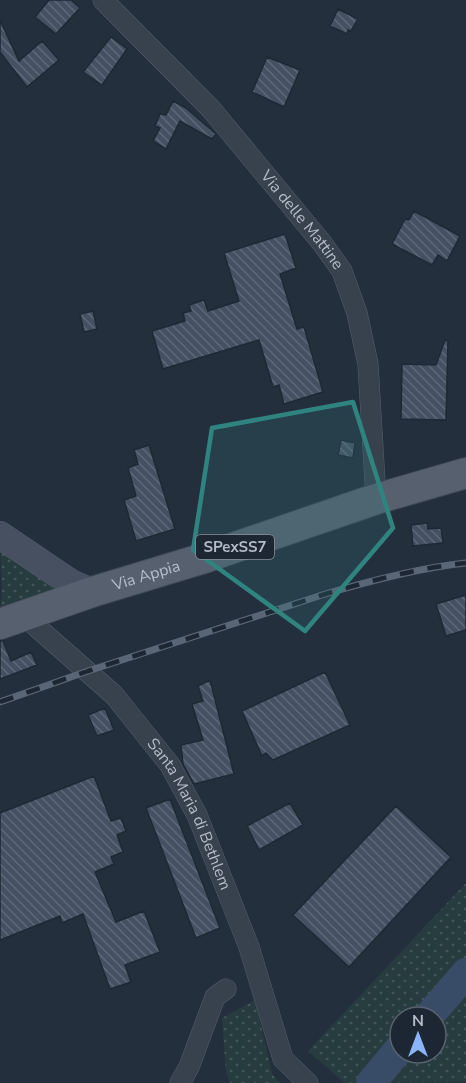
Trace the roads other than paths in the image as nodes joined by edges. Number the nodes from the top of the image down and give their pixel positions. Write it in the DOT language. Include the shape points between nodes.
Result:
graph roads {
  1 [pos="103,0"];
  2 [pos="466,473"];
  3 [pos="376,499"];
  4 [pos="0,535"];
  5 [pos="92,592"];
  6 [pos="12,620"];
  7 [pos="226,989"];
  8 [pos="180,1083"];
  9 [pos="308,1083"];
  1 -- 3 [label="street, Via delle Mattine" via="211,109 342,271 357,313 368,364"];
  2 -- 3 [label="main road, Via Appia / SPexSS7"];
  3 -- 5 [label="main road, Via Appia / SPexSS7"];
  4 -- 5 [label="main road" via="71,583"];
  5 -- 6 [label="main road, Via Appia / SPexSS7"];
  6 -- 9 [label="street, Santa Maria di Bethlem" via="114,695 170,765 197,815 249,947 283,1059"];
  7 -- 8 [label="street" via="215,997"];
}
